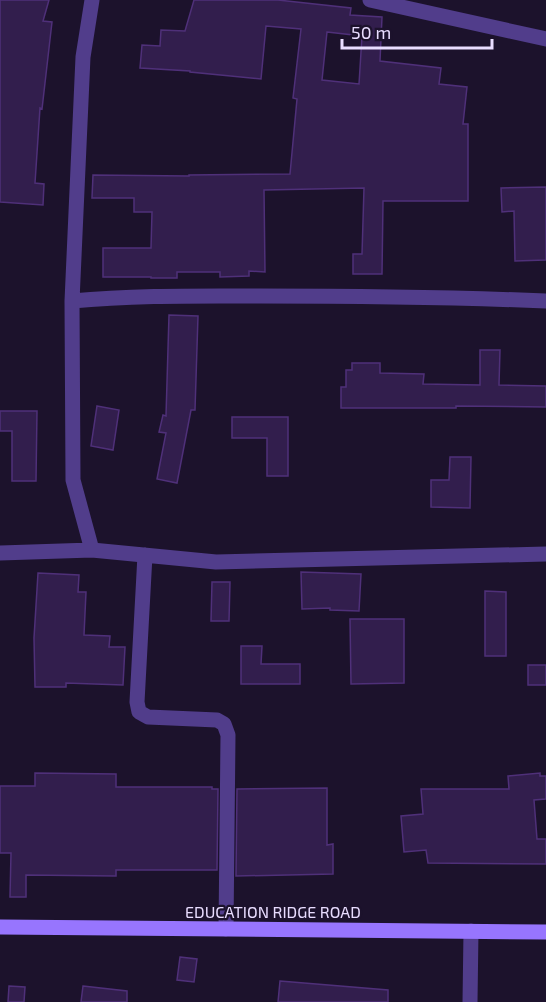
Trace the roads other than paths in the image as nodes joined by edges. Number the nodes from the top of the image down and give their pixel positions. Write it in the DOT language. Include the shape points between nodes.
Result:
graph roads {
  1 [pos="92,0"];
  2 [pos="370,0"];
  3 [pos="546,39"];
  4 [pos="72,301"];
  5 [pos="546,301"];
  6 [pos="92,550"];
  7 [pos="0,553"];
  8 [pos="546,554"];
  9 [pos="145,555"];
  10 [pos="0,927"];
  11 [pos="226,929"];
  12 [pos="471,931"];
  13 [pos="546,932"];
  14 [pos="470,1002"];
  1 -- 4 [label="street" via="83,57"];
  2 -- 3 [label="street"];
  4 -- 5 [label="street" via="165,296 367,296"];
  4 -- 6 [label="street" via="73,480"];
  6 -- 7 [label="street"];
  6 -- 9 [label="street"];
  8 -- 9 [label="street" via="216,562"];
  9 -- 11 [label="street" via="139,712 147,717 217,720 224,724 228,735"];
  10 -- 11 [label="main road, EDUCATION RIDGE ROAD"];
  11 -- 12 [label="main road, EDUCATION RIDGE ROAD"];
  12 -- 13 [label="main road, EDUCATION RIDGE ROAD"];
  12 -- 14 [label="street"];
}
